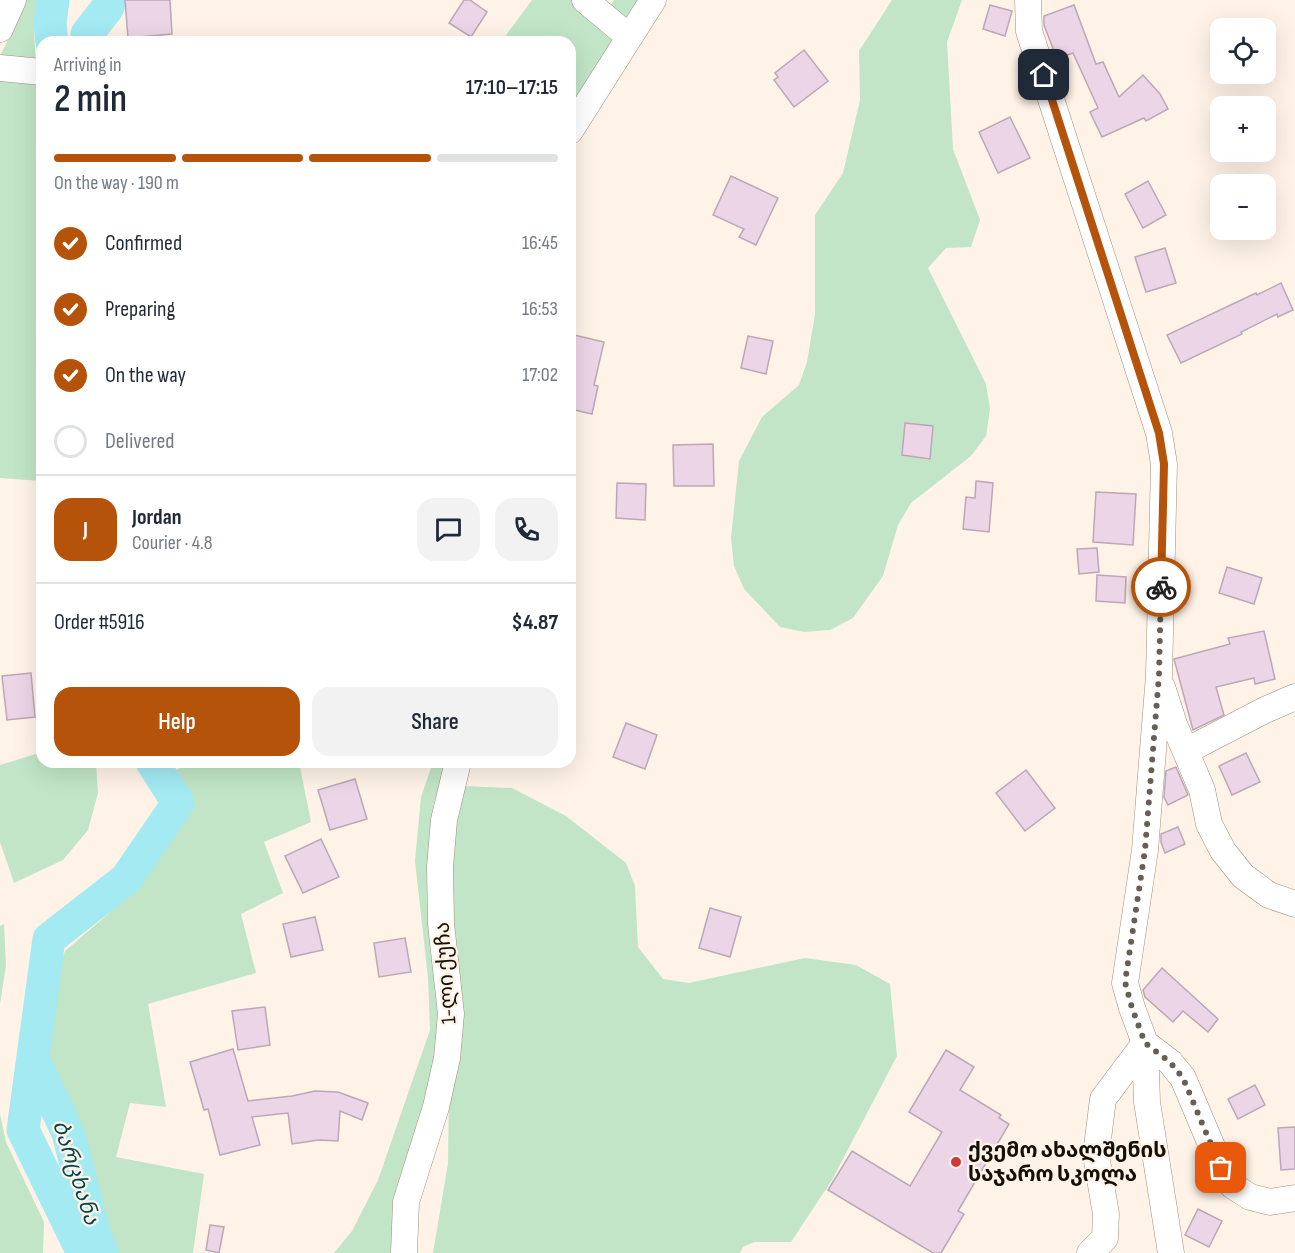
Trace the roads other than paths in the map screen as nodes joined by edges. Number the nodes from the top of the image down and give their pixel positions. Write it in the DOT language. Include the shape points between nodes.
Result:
graph roads {
  1 [pos="13,0"];
  2 [pos="585,0"];
  3 [pos="653,0"];
  4 [pos="1028,0"];
  5 [pos="0,29"];
  6 [pos="629,37"];
  7 [pos="0,68"];
  8 [pos="36,72"];
  9 [pos="576,121"];
  10 [pos="1159,675"];
  11 [pos="1295,697"];
  12 [pos="1186,751"];
  13 [pos="457,768"];
  14 [pos="1295,904"];
  15 [pos="1145,1043"];
  16 [pos="1295,1198"];
  17 [pos="404,1253"];
  18 [pos="1090,1253"];
  19 [pos="1171,1253"];
  1 -- 5 [label="street"];
  2 -- 6 [label="street"];
  3 -- 6 [label="street"];
  4 -- 10 [label="street" via="1029,31 1159,433 1164,464"];
  6 -- 9 [label="street"];
  7 -- 8 [label="street"];
  10 -- 12 [label="street"];
  10 -- 15 [label="street" via="1145,850 1125,982"];
  11 -- 12 [label="street"];
  12 -- 14 [label="street" via="1202,790 1209,824 1223,851 1243,876 1269,895"];
  13 -- 17 [label="street, 1-ლი ქუჩა" via="444,820 440,867 441,924 452,1014 436,1107 406,1202"];
  15 -- 16 [label="street" via="1183,1078 1221,1168 1233,1185 1250,1197 1270,1202"];
  15 -- 18 [label="street" via="1103,1099 1096,1155 1106,1214 1105,1238"];
  15 -- 19 [label="street" via="1147,1102"];
}
